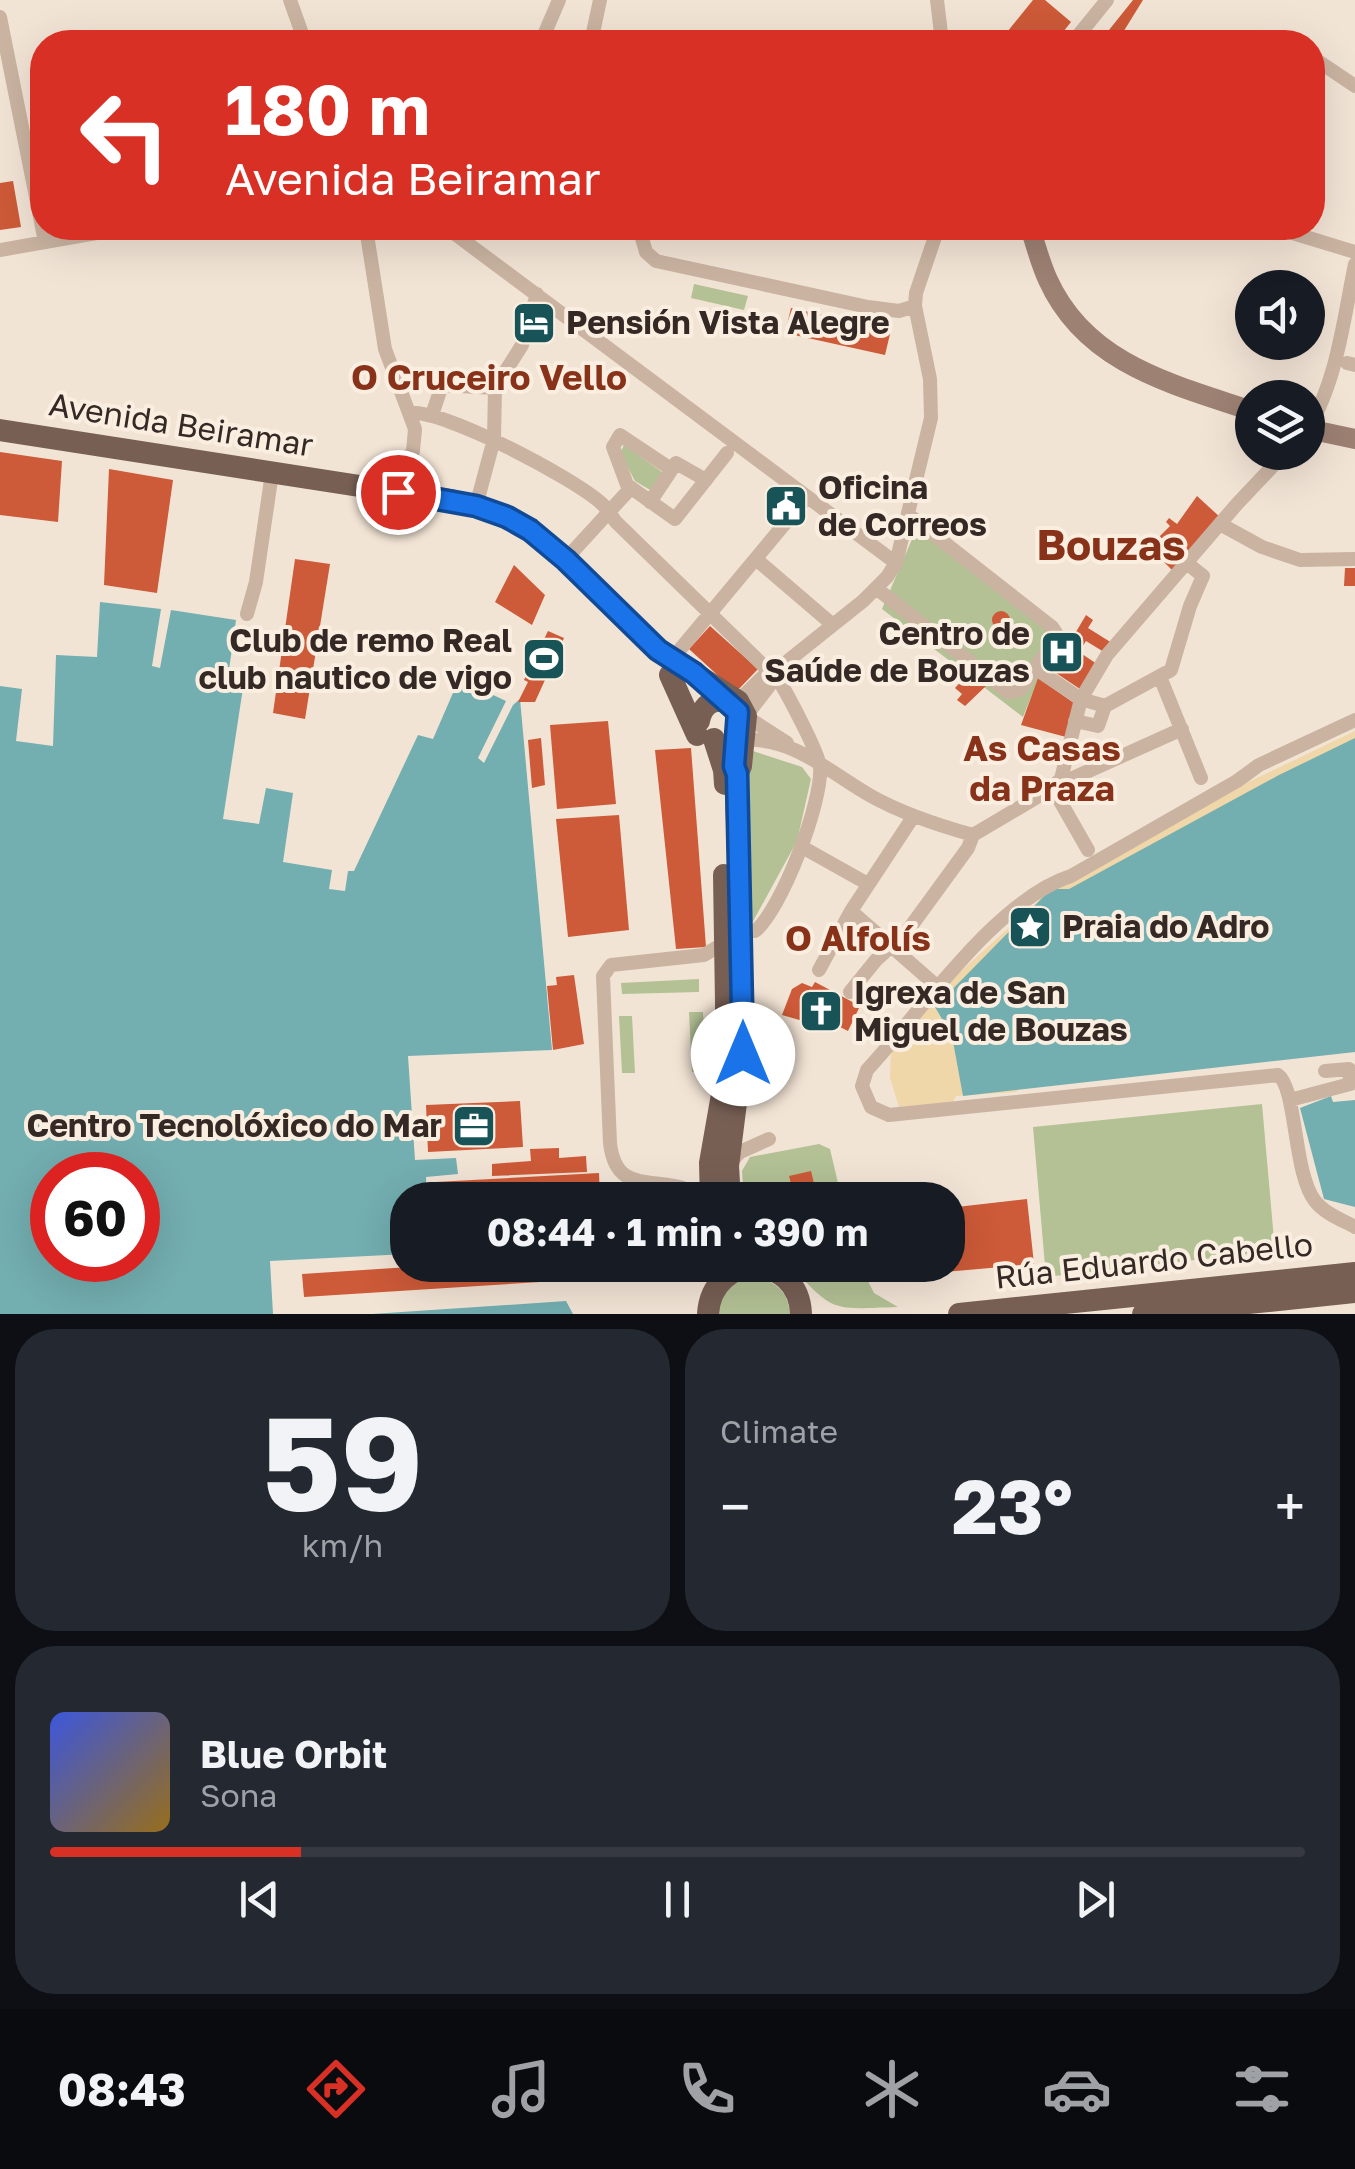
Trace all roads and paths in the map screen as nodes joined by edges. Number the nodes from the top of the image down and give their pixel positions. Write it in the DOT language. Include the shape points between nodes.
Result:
graph roads {
  1 [pos="290,0"];
  2 [pos="559,0"];
  3 [pos="600,0"];
  4 [pos="937,0"];
  5 [pos="1107,0"];
  6 [pos="0,17"];
  7 [pos="301,30"];
  8 [pos="547,30"];
  9 [pos="594,30"];
  10 [pos="941,30"];
  11 [pos="1083,30"];
  12 [pos="1325,66"];
  13 [pos="1355,86"];
  14 [pos="30,167"];
  15 [pos="56,240"];
  16 [pos="368,240"];
  17 [pos="463,240"];
  18 [pos="642,240"];
  19 [pos="934,240"];
  20 [pos="1035,240"];
  21 [pos="1316,240"];
  22 [pos="45,242"];
  23 [pos="0,250"];
  24 [pos="1355,252"];
  25 [pos="1355,264"];
  26 [pos="537,294"];
  27 [pos="915,306"];
  28 [pos="1325,386"];
  29 [pos="494,388"];
  30 [pos="1235,405"];
  31 [pos="409,413"];
  32 [pos="432,414"];
  33 [pos="0,430"];
  34 [pos="1325,432"];
  35 [pos="494,438"];
  36 [pos="1355,438"];
  37 [pos="727,453"];
  38 [pos="672,469"];
  39 [pos="1270,470"];
  40 [pos="272,472"];
  41 [pos="706,480"];
  42 [pos="630,488"];
  43 [pos="398,492"];
  44 [pos="807,497"];
  45 [pos="650,502"];
  46 [pos="476,506"];
  47 [pos="609,513"];
  48 [pos="909,515"];
  49 [pos="1218,527"];
  50 [pos="1355,559"];
  51 [pos="566,560"];
  52 [pos="756,560"];
  53 [pos="896,563"];
  54 [pos="1188,564"];
  55 [pos="876,588"];
  56 [pos="710,613"];
  57 [pos="246,614"];
  58 [pos="833,625"];
  59 [pos="673,664"];
  60 [pos="1036,669"];
  61 [pos="772,673"];
  62 [pos="1160,676"];
  63 [pos="1081,699"];
  64 [pos="1105,706"];
  65 [pos="1355,720"];
  66 [pos="1075,721"];
  67 [pos="730,722"];
  68 [pos="1182,729"];
  69 [pos="795,750"];
  70 [pos="820,762"];
  71 [pos="1201,778"];
  72 [pos="1056,783"];
  73 [pos="723,808"];
  74 [pos="913,817"];
  75 [pos="973,835"];
  76 [pos="802,847"];
  77 [pos="1088,850"];
  78 [pos="868,884"];
  79 [pos="851,911"];
  80 [pos="734,936"];
  81 [pos="891,944"];
  82 [pos="819,970"];
  83 [pos="939,988"];
  84 [pos="850,992"];
  85 [pos="1324,1072"];
  86 [pos="1290,1100"];
  87 [pos="736,1108"];
  88 [pos="728,1166"];
  89 [pos="637,1182"];
  90 [pos="711,1182"];
  91 [pos="729,1182"];
  92 [pos="1355,1227"];
  93 [pos="1355,1273"];
  94 [pos="715,1282"];
  95 [pos="721,1282"];
  96 [pos="714,1290"];
  97 [pos="1355,1292"];
  98 [pos="800,1304"];
  99 [pos="708,1314"];
  100 [pos="818,1314"];
  101 [pos="959,1314"];
  102 [pos="1143,1314"];
  1 -- 7 [label="street"];
  2 -- 8 [label="street"];
  3 -- 9 [label="street"];
  4 -- 10 [label="street"];
  5 -- 11 [label="street"];
  6 -- 14 [label="street"];
  12 -- 13 [label="street"];
  15 -- 22 [label="street"];
  16 -- 31 [label="street" via="385,349"];
  17 -- 26 [label="street"];
  18 -- 27 [label="street" via="656,261 868,308"];
  19 -- 27 [label="street"];
  20 -- 30 [label="street" via="1056,293 1098,346 1136,370"];
  21 -- 24 [label="street"];
  22 -- 23 [label="street"];
  25 -- 28 [label="street"];
  26 -- 29 [label="street" via="522,345"];
  26 -- 44 [label="street"];
  27 -- 48 [label="street" via="932,391"];
  29 -- 32 [label="street" via="442,385"];
  29 -- 35 [label="street"];
  31 -- 32 [label="street"];
  31 -- 43 [label="street" via="416,437"];
  32 -- 35 [label="street"];
  33 -- 40 [label="main road, Avenida Beiramar"];
  34 -- 36 [label="street"];
  35 -- 46 [label="street"];
  35 -- 47 [label="street"];
  37 -- 41 [label="street"];
  38 -- 41 [label="street" via="676,463"];
  38 -- 42 [label="street" via="620,435 613,447"];
  38 -- 45 [label="street"];
  39 -- 49 [label="street"];
  40 -- 43 [label="main road, Avenida Beiramar"];
  40 -- 57 [label="street"];
  41 -- 45 [label="street" via="675,520"];
  42 -- 45 [label="street"];
  42 -- 47 [label="street"];
  43 -- 46 [label="main road, Avenida Beiramar"];
  44 -- 52 [label="street"];
  44 -- 53 [label="street"];
  46 -- 51 [label="main road, Avenida Beiramar" via="530,530"];
  47 -- 51 [label="street"];
  47 -- 56 [label="street"];
  48 -- 53 [label="street"];
  48 -- 60 [label="street" via="1052,627 1055,640"];
  49 -- 50 [label="street" via="1300,560"];
  49 -- 54 [label="street"];
  51 -- 59 [label="main road, Avenida Beiramar"];
  52 -- 56 [label="street"];
  52 -- 58 [label="street"];
  53 -- 55 [label="street"];
  54 -- 62 [label="street" via="1203,576 1172,670"];
  54 -- 63 [label="street" via="1107,656"];
  55 -- 58 [label="street"];
  55 -- 60 [label="street" via="1008,692 1020,690"];
  56 -- 59 [label="street"];
  56 -- 61 [label="street"];
  58 -- 61 [label="street"];
  59 -- 67 [label="main road, Avenida Beiramar" via="676,678"];
  59 -- 67 [label="main road, Avenida Beiramar" via="705,678"];
  59 -- 73 [label="main road" via="694,731 711,754"];
  60 -- 63 [label="street"];
  61 -- 67 [label="street"];
  61 -- 70 [label="street"];
  62 -- 64 [label="street"];
  62 -- 68 [label="street"];
  63 -- 64 [label="street"];
  63 -- 66 [label="street"];
  64 -- 66 [label="street" via="1098,726"];
  65 -- 83 [label="street" via="1046,884 990,930"];
  66 -- 72 [label="street"];
  67 -- 69 [label="street"];
  67 -- 69 [label="street" via="773,731"];
  67 -- 73 [label="main road"];
  67 -- 80 [label="main road" via="737,774"];
  68 -- 71 [label="street"];
  68 -- 72 [label="street"];
  69 -- 70 [label="street"];
  70 -- 74 [label="street"];
  70 -- 76 [label="street"];
  72 -- 75 [label="street"];
  72 -- 77 [label="street"];
  73 -- 80 [label="main road"];
  74 -- 75 [label="street"];
  74 -- 78 [label="street"];
  75 -- 81 [label="street" via="906,934"];
  76 -- 78 [label="street"];
  76 -- 80 [label="street" via="765,924"];
  78 -- 79 [label="street"];
  79 -- 81 [label="street"];
  79 -- 82 [label="street"];
  80 -- 87 [label="main road" via="743,1054"];
  80 -- 89 [label="street" via="704,954 611,965 602,976 610,1143 615,1165"];
  80 -- 90 [label="main road"];
  81 -- 83 [label="street"];
  81 -- 84 [label="street"];
  83 -- 86 [label="street" via="866,1070 865,1098 881,1114 1273,1074 1286,1081"];
  85 -- 86 [label="street" via="1349,1069 1350,1084"];
  86 -- 92 [label="street" via="1297,1155 1314,1200"];
  87 -- 88 [label="main road"];
  87 -- 88 [label="street" via="748,1130 769,1139 740,1152"];
  88 -- 91 [label="main road"];
  93 -- 101 [label="main road, Rúa Eduardo Cabello"];
  94 -- 96 [label="main road"];
  95 -- 96 [label="main road"];
  96 -- 99 [label="main road"];
  97 -- 102 [label="main road, Rúa Eduardo Cabello"];
  98 -- 100 [label="main road"];
}
